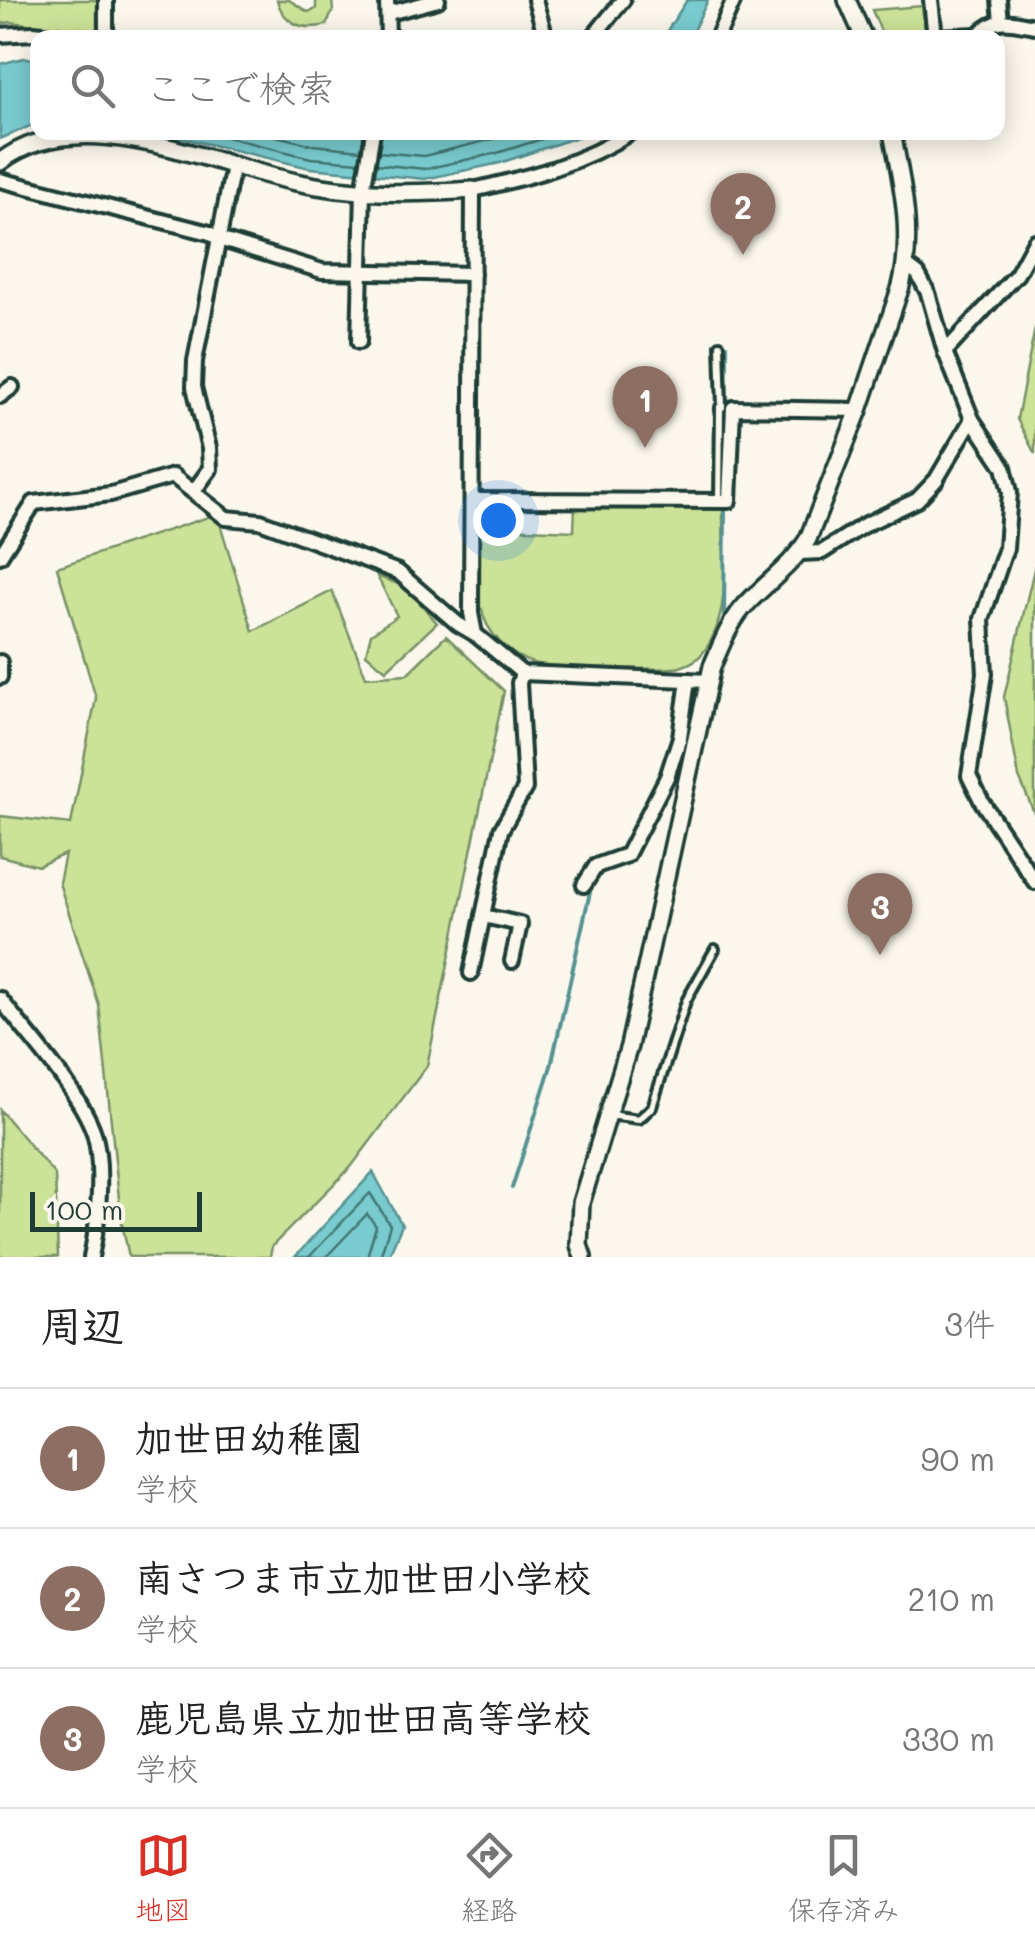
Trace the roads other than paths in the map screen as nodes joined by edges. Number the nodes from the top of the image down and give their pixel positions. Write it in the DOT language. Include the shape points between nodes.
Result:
graph roads {
  1 [pos="106,0"];
  2 [pos="438,0"];
  3 [pos="534,0"];
  4 [pos="622,0"];
  5 [pos="747,0"];
  6 [pos="847,0"];
  7 [pos="931,0"];
  8 [pos="999,0"];
  9 [pos="733,4"];
  10 [pos="388,6"];
  11 [pos="1001,20"];
  12 [pos="1035,26"];
  13 [pos="106,30"];
  14 [pos="543,30"];
  15 [pos="598,30"];
  16 [pos="721,30"];
  17 [pos="860,30"];
  18 [pos="933,30"];
  19 [pos="983,30"];
  20 [pos="30,33"];
  21 [pos="0,36"];
  22 [pos="39,140"];
  23 [pos="132,140"];
  24 [pos="372,140"];
  25 [pos="618,140"];
  26 [pos="893,140"];
  27 [pos="0,162"];
  28 [pos="234,166"];
  29 [pos="0,180"];
  30 [pos="364,188"];
  31 [pos="473,190"];
  32 [pos="219,239"];
  33 [pos="1035,240"];
  34 [pos="906,265"];
  35 [pos="361,273"];
  36 [pos="473,274"];
  37 [pos="359,342"];
  38 [pos="720,345"];
  39 [pos="945,352"];
  40 [pos="726,407"];
  41 [pos="859,410"];
  42 [pos="972,419"];
  43 [pos="194,491"];
  44 [pos="473,500"];
  45 [pos="800,553"];
  46 [pos="0,556"];
  47 [pos="475,634"];
  48 [pos="0,662"];
  49 [pos="522,673"];
  50 [pos="0,677"];
  51 [pos="688,680"];
  52 [pos="710,681"];
  53 [pos="1035,882"];
  54 [pos="584,885"];
  55 [pos="483,916"];
  56 [pos="715,949"];
  57 [pos="512,961"];
  58 [pos="471,972"];
  59 [pos="0,998"];
  60 [pos="608,1115"];
  61 [pos="91,1257"];
  62 [pos="584,1257"];
  1 -- 13 [label="street"];
  2 -- 10 [label="street"];
  3 -- 14 [label="street"];
  4 -- 15 [label="street"];
  5 -- 9 [label="street"];
  6 -- 17 [label="street"];
  7 -- 18 [label="street"];
  8 -- 11 [label="street"];
  9 -- 16 [label="street"];
  11 -- 12 [label="street"];
  11 -- 19 [label="street"];
  20 -- 21 [label="street"];
  22 -- 27 [label="street"];
  23 -- 28 [label="street"];
  24 -- 30 [label="street"];
  25 -- 31 [label="street" via="584,160"];
  26 -- 34 [label="street" via="908,228"];
  28 -- 30 [label="street" via="298,183"];
  28 -- 32 [label="street"];
  29 -- 32 [label="street"];
  30 -- 31 [label="street"];
  30 -- 35 [label="street"];
  31 -- 36 [label="street"];
  32 -- 35 [label="street" via="296,266"];
  32 -- 43 [label="street" via="195,361 210,469"];
  33 -- 39 [label="street" via="1018,274"];
  34 -- 39 [label="street" via="928,293"];
  34 -- 41 [label="street"];
  35 -- 36 [label="street"];
  35 -- 37 [label="street"];
  36 -- 44 [label="street"];
  38 -- 40 [label="lane"];
  39 -- 42 [label="street"];
  40 -- 41 [label="street"];
  40 -- 44 [label="street" via="729,501"];
  41 -- 45 [label="street"];
  42 -- 45 [label="street" via="918,500 822,552"];
  42 -- 53 [label="street" via="1004,467 1010,492 1006,548 982,619 985,674 969,776"];
  43 -- 46 [label="street" via="173,476 111,494 34,503"];
  43 -- 47 [label="street" via="226,518 260,521 398,572"];
  44 -- 47 [label="street"];
  45 -- 52 [label="street" via="736,618"];
  47 -- 49 [label="street"];
  48 -- 50 [label="street"];
  49 -- 51 [label="street"];
  49 -- 55 [label="street" via="525,788 502,830"];
  51 -- 52 [label="street"];
  51 -- 54 [label="street" via="680,738 627,855 596,866"];
  52 -- 60 [label="street"];
  55 -- 57 [label="street" via="520,924"];
  55 -- 58 [label="street"];
  56 -- 60 [label="lane" via="686,1001 652,1107 639,1119"];
  59 -- 61 [label="street" via="95,1136 99,1218"];
  60 -- 62 [label="street" via="581,1203"];
}
